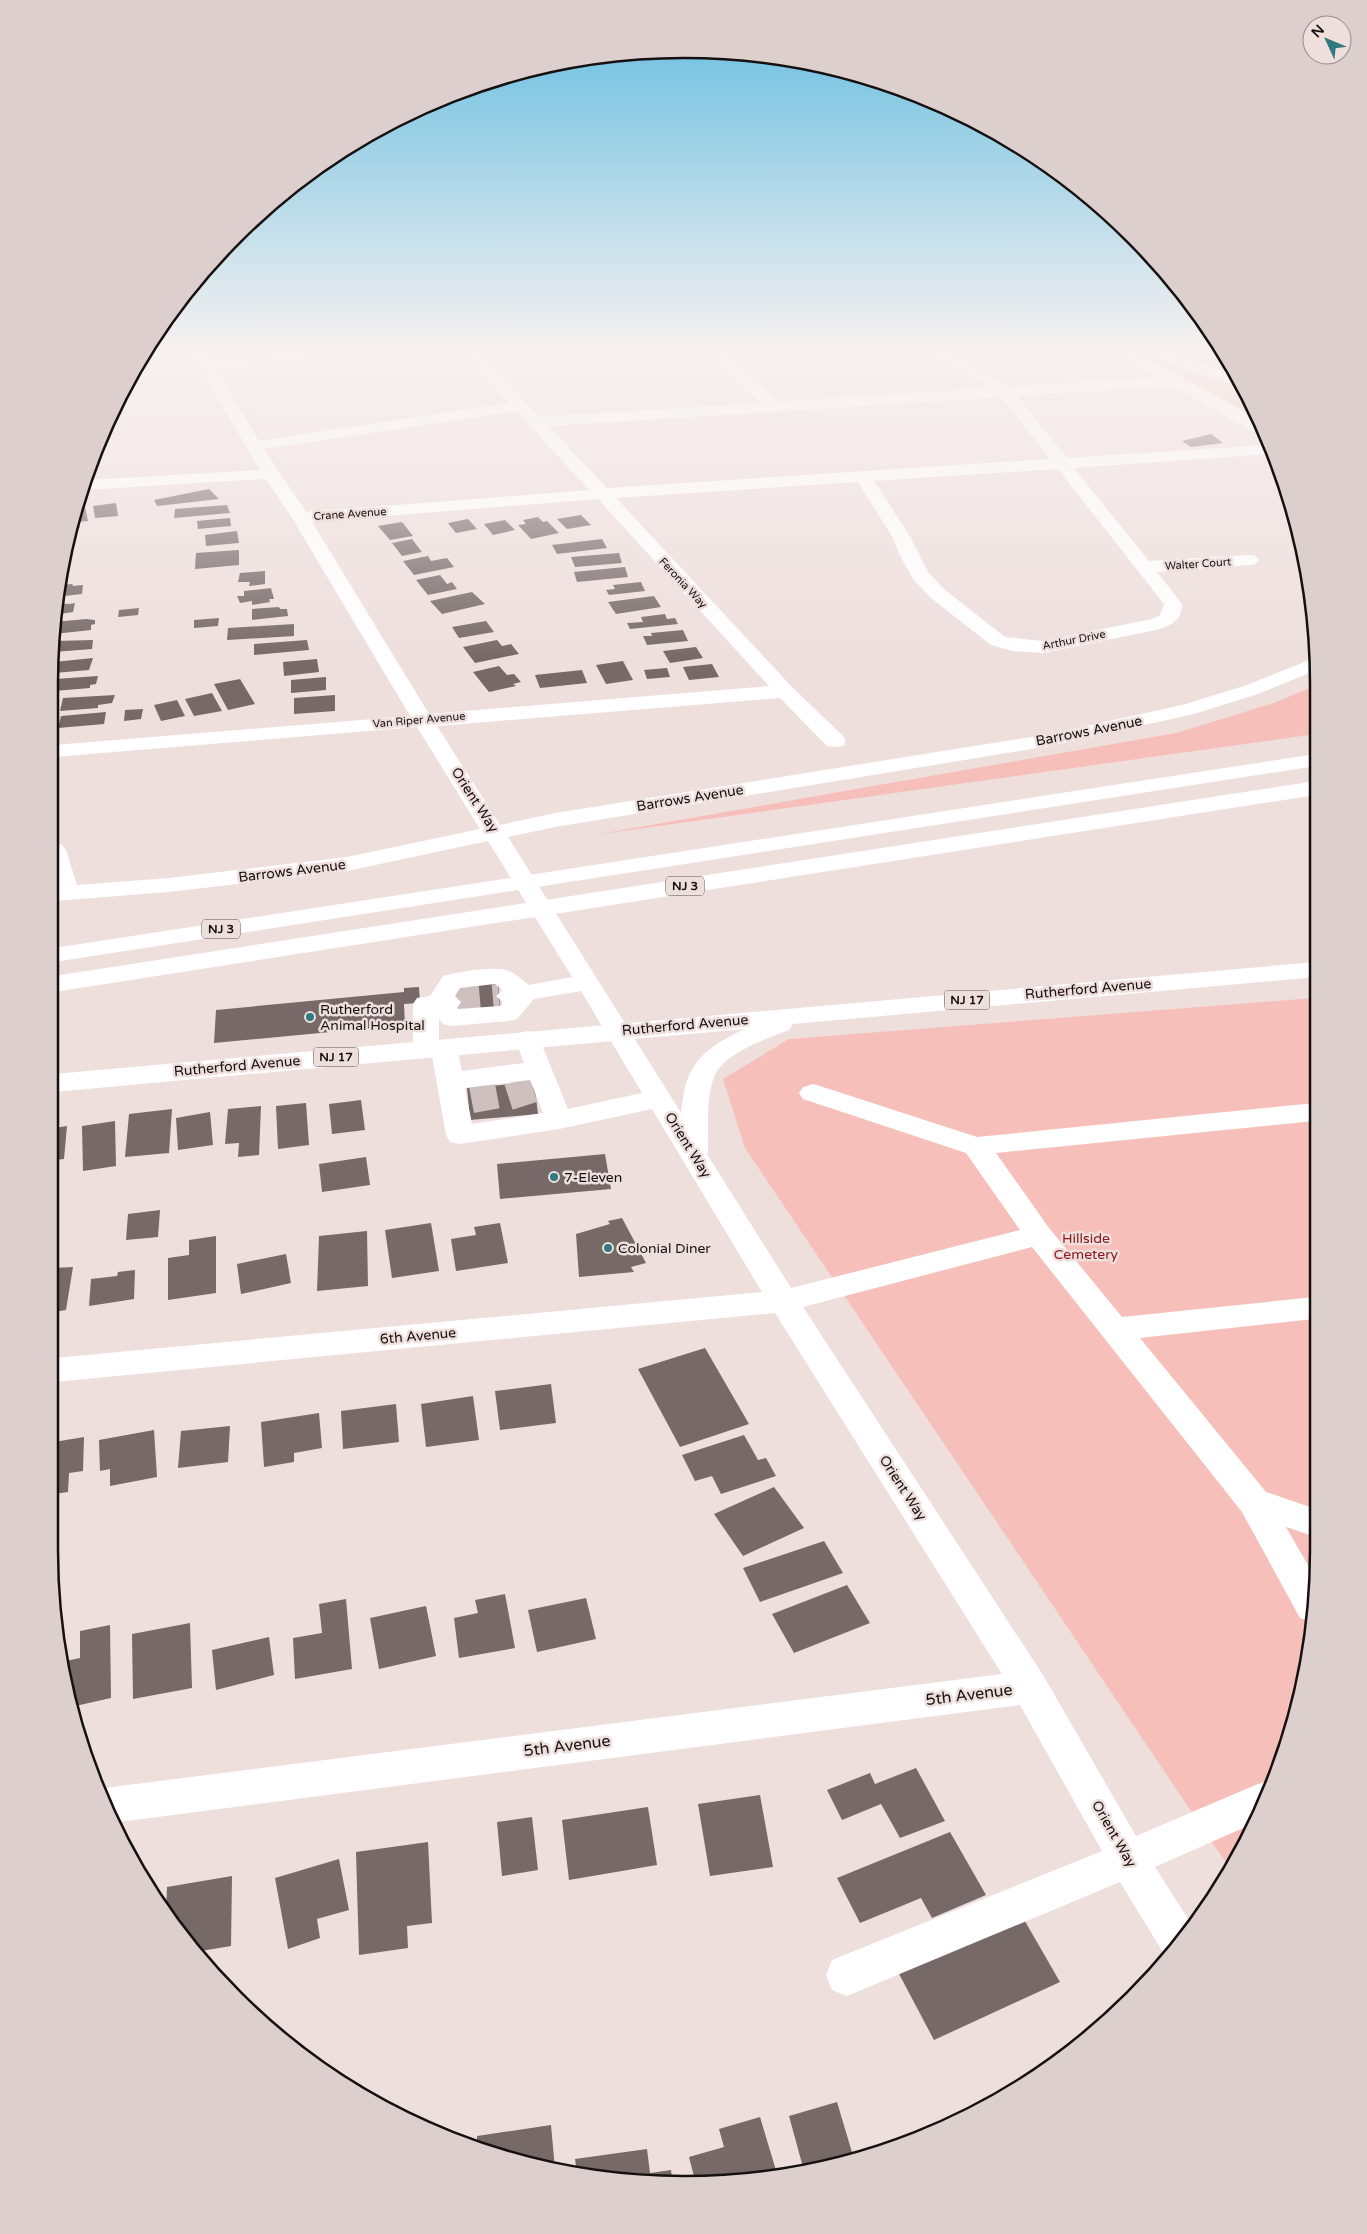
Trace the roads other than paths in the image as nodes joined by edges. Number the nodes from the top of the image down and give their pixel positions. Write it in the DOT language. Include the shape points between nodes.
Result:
graph roads {
  1 [pos="257,450"];
  2 [pos="560,450"];
  3 [pos="1053,450"];
  4 [pos="1264,450"];
  5 [pos="1063,463"];
  6 [pos="271,474"];
  7 [pos="864,478"];
  8 [pos="90,485"];
  9 [pos="601,494"];
  10 [pos="301,518"];
  11 [pos="1250,560"];
  12 [pos="1146,568"];
  13 [pos="1309,666"];
  14 [pos="785,691"];
  15 [pos="422,719"];
  16 [pos="835,741"];
  17 [pos="57,751"];
  18 [pos="1310,761"];
  19 [pos="1310,789"];
  20 [pos="496,833"];
  21 [pos="57,869"];
  22 [pos="61,894"];
  23 [pos="57,955"];
  24 [pos="1310,970"];
  25 [pos="588,982"];
  26 [pos="57,984"];
  27 [pos="526,994"];
  28 [pos="446,1002"];
  29 [pos="501,1005"];
  30 [pos="808,1014"];
  31 [pos="618,1031"];
  32 [pos="516,1041"];
  33 [pos="435,1048"];
  34 [pos="524,1075"];
  35 [pos="451,1081"];
  36 [pos="57,1082"];
  37 [pos="813,1093"];
  38 [pos="660,1098"];
  39 [pos="1310,1113"];
  40 [pos="559,1120"];
  41 [pos="976,1146"];
  42 [pos="694,1152"];
  43 [pos="1039,1235"];
  44 [pos="782,1301"];
  45 [pos="1310,1308"];
  46 [pos="1115,1329"];
  47 [pos="57,1370"];
  48 [pos="1254,1502"];
  49 [pos="1310,1521"];
  50 [pos="1307,1598"];
  51 [pos="1030,1687"];
  52 [pos="1256,1804"];
  53 [pos="112,1805"];
  54 [pos="1128,1860"];
  55 [pos="1176,1937"];
  56 [pos="847,1975"];
  1 -- 6 [label="main road, Orient Way"];
  2 -- 9 [label="main road, Feronia Way"];
  3 -- 5 [label="main road, Arthur Drive"];
  4 -- 5 [label="main road, Crane Avenue"];
  5 -- 7 [label="main road, Crane Avenue"];
  5 -- 12 [label="main road, Arthur Drive"];
  6 -- 8 [label="main road"];
  6 -- 10 [label="main road, Orient Way"];
  7 -- 9 [label="main road, Crane Avenue"];
  7 -- 12 [label="main road, Arthur Drive" via="902,538 920,575 938,594 998,641 1028,648 1043,647 1160,623 1174,612 1173,604"];
  9 -- 10 [label="main road, Crane Avenue"];
  9 -- 14 [label="main road, Feronia Way"];
  10 -- 15 [label="main road, Orient Way"];
  11 -- 12 [label="main road, Walter Court"];
  13 -- 20 [label="main road, Barrows Avenue" via="1231,697 1118,726 555,820"];
  14 -- 15 [label="main road, Van Riper Avenue"];
  14 -- 16 [label="main road, Feronia Way"];
  15 -- 17 [label="main road, Van Riper Avenue"];
  15 -- 20 [label="main road, Orient Way"];
  18 -- 23 [label="main road, NJ 3"];
  19 -- 26 [label="main road, NJ 3"];
  20 -- 22 [label="main road, Barrows Avenue" via="347,864 234,879"];
  20 -- 25 [label="main road, Orient Way"];
  21 -- 22 [label="main road"];
  24 -- 30 [label="main road, Rutherford Avenue / NJ 17"];
  25 -- 27 [label="main road"];
  25 -- 31 [label="main road, Orient Way"];
  27 -- 28 [label="main road" via="500,976 452,980"];
  27 -- 29 [label="main road" via="508,1013"];
  28 -- 29 [label="main road" via="452,1018"];
  28 -- 33 [label="main road" via="426,1004"];
  29 -- 32 [label="main road"];
  30 -- 31 [label="main road, Rutherford Avenue / NJ 17"];
  30 -- 42 [label="main road" via="753,1035 707,1065 699,1085"];
  31 -- 32 [label="main road, Rutherford Avenue / NJ 17"];
  31 -- 38 [label="main road, Orient Way"];
  32 -- 33 [label="main road, Rutherford Avenue / NJ 17"];
  32 -- 34 [label="main road"];
  33 -- 35 [label="main road"];
  33 -- 36 [label="main road, Rutherford Avenue / NJ 17"];
  34 -- 35 [label="main road"];
  34 -- 40 [label="main road"];
  35 -- 40 [label="main road" via="460,1135 490,1124"];
  37 -- 41 [label="main road"];
  38 -- 40 [label="main road"];
  38 -- 42 [label="main road, Orient Way"];
  39 -- 41 [label="main road"];
  41 -- 43 [label="main road"];
  42 -- 44 [label="main road, Orient Way"];
  43 -- 44 [label="main road, 6th Avenue"];
  43 -- 46 [label="main road"];
  44 -- 47 [label="main road, 6th Avenue"];
  44 -- 51 [label="main road, Orient Way"];
  45 -- 46 [label="main road"];
  46 -- 48 [label="main road"];
  48 -- 49 [label="main road"];
  48 -- 50 [label="main road"];
  51 -- 53 [label="main road, 5th Avenue"];
  51 -- 54 [label="main road, Orient Way"];
  52 -- 54 [label="main road"];
  54 -- 55 [label="main road, Orient Way"];
  54 -- 56 [label="main road"];
}
